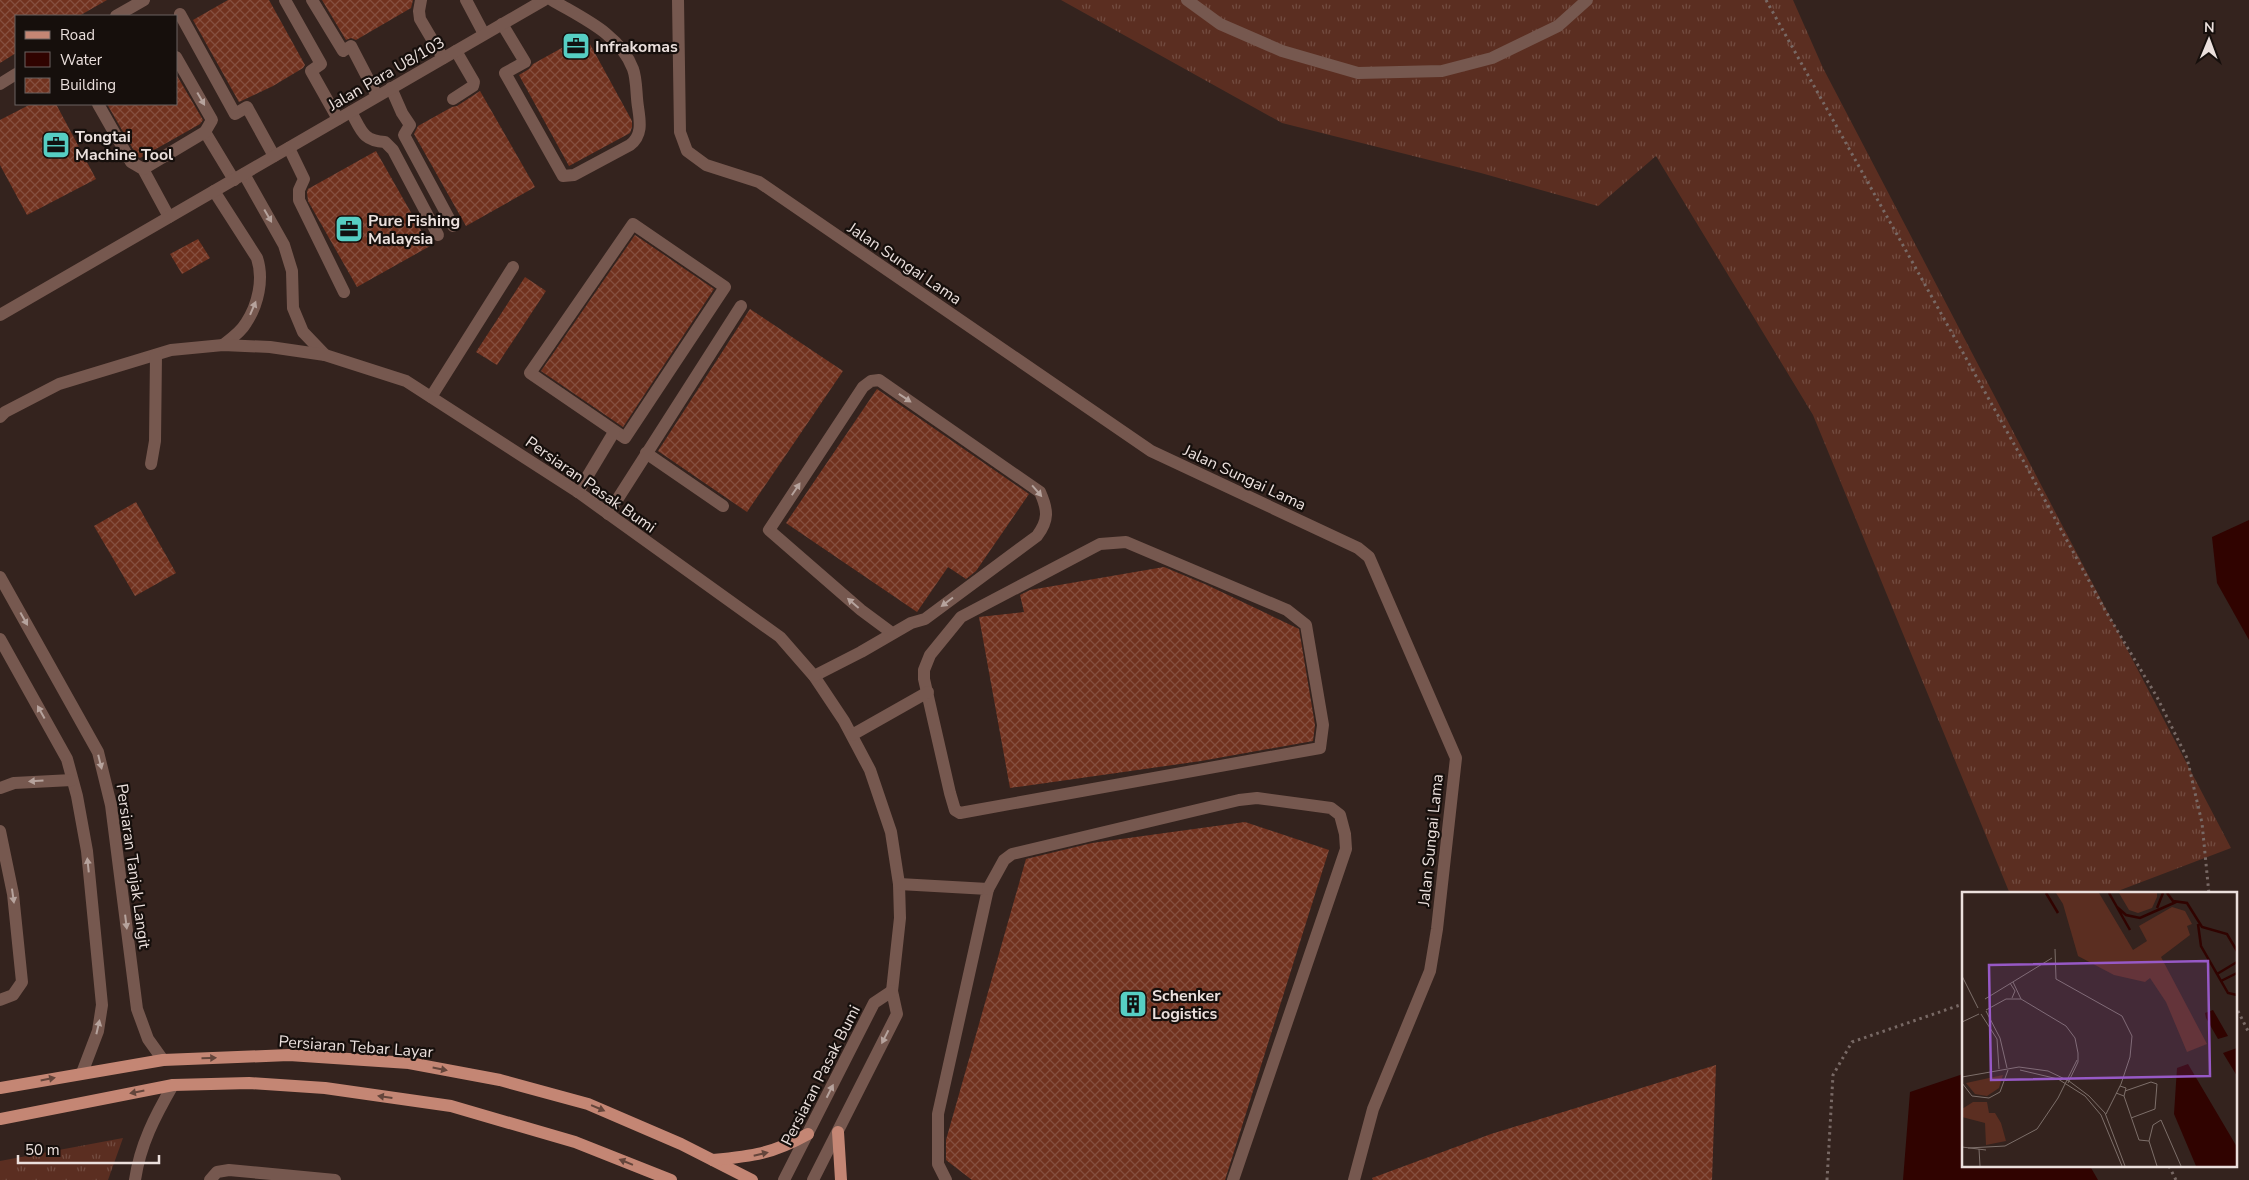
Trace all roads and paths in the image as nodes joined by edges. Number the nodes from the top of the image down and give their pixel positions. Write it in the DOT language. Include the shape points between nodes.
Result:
graph roads {
  1 [pos="144,0"];
  2 [pos="285,0"];
  3 [pos="312,0"];
  4 [pos="421,0"];
  5 [pos="466,0"];
  6 [pos="544,0"];
  7 [pos="552,0"];
  8 [pos="678,0"];
  9 [pos="1187,0"];
  10 [pos="1587,0"];
  11 [pos="1766,0"];
  12 [pos="180,14"];
  13 [pos="118,15"];
  14 [pos="502,24"];
  15 [pos="484,34"];
  16 [pos="456,51"];
  17 [pos="443,58"];
  18 [pos="178,60"];
  19 [pos="15,75"];
  20 [pos="0,84"];
  21 [pos="392,88"];
  22 [pos="377,96"];
  23 [pos="453,99"];
  24 [pos="99,105"];
  25 [pos="351,112"];
  26 [pos="338,119"];
  27 [pos="205,132"];
  28 [pos="289,148"];
  29 [pos="274,156"];
  30 [pos="143,169"];
  31 [pos="239,177"];
  32 [pos="214,191"];
  33 [pos="170,217"];
  34 [pos="453,226"];
  35 [pos="438,235"];
  36 [pos="513,267"];
  37 [pos="344,292"];
  38 [pos="741,306"];
  39 [pos="0,315"];
  40 [pos="223,345"];
  41 [pos="156,355"];
  42 [pos="325,355"];
  43 [pos="431,397"];
  44 [pos="2,414"];
  45 [pos="614,432"];
  46 [pos="646,453"];
  47 [pos="151,464"];
  48 [pos="578,492"];
  49 [pos="723,506"];
  50 [pos="608,514"];
  51 [pos="0,577"];
  52 [pos="892,633"];
  53 [pos="0,639"];
  54 [pos="814,676"];
  55 [pos="928,692"];
  56 [pos="852,735"];
  57 [pos="72,780"];
  58 [pos="0,788"];
  59 [pos="0,832"];
  60 [pos="900,884"];
  61 [pos="988,889"];
  62 [pos="2209,892"];
  63 [pos="892,991"];
  64 [pos="0,1000"];
  65 [pos="1962,1004"];
  66 [pos="2236,1007"];
  67 [pos="2249,1033"];
  68 [pos="163,1060"];
  69 [pos="82,1073"];
  70 [pos="173,1086"];
  71 [pos="0,1088"];
  72 [pos="0,1119"];
  73 [pos="838,1132"];
  74 [pos="808,1134"];
  75 [pos="713,1160"];
  76 [pos="2170,1168"];
  77 [pos="135,1180"];
  78 [pos="210,1180"];
  79 [pos="335,1180"];
  80 [pos="671,1180"];
  81 [pos="752,1180"];
  82 [pos="784,1180"];
  83 [pos="814,1180"];
  84 [pos="841,1180"];
  85 [pos="946,1180"];
  86 [pos="1233,1180"];
  87 [pos="1354,1180"];
  88 [pos="1827,1180"];
  89 [pos="2176,1180"];
  1 -- 13 [label="street"];
  2 -- 26 [label="street" via="321,64 312,71"];
  3 -- 22 [label="street" via="343,51 351,46"];
  4 -- 17 [label="street" via="420,19"];
  5 -- 15 [label="street"];
  6 -- 14 [label="street, Jalan Para U8/103"];
  7 -- 14 [label="street" via="612,38 625,54 633,70 639,117 637,140 574,175 563,176 505,73 525,62"];
  8 -- 87 [label="street, Jalan Sungai Lama" via="680,132 687,151 706,165 759,182 1151,450 1358,548 1369,557 1456,758 1430,971 1373,1109"];
  9 -- 10 [label="street" via="1220,24 1282,51 1358,73 1442,71 1492,58 1558,26"];
  11 -- 62 [label="path" via="2161,705 2187,758 2202,823"];
  12 -- 29 [label="street" via="234,114 247,107"];
  14 -- 15 [label="street, Jalan Para U8/103"];
  15 -- 16 [label="street, Jalan Para U8/103"];
  16 -- 17 [label="street, Jalan Para U8/103"];
  16 -- 23 [label="street" via="474,82"];
  17 -- 21 [label="street, Jalan Para U8/103"];
  18 -- 27 [label="street, one-way" via="212,120"];
  19 -- 20 [label="street"];
  21 -- 22 [label="street, Jalan Para U8/103"];
  21 -- 34 [label="street" via="410,125 404,135"];
  22 -- 25 [label="street, Jalan Para U8/103"];
  24 -- 30 [label="street" via="131,162"];
  25 -- 26 [label="street, Jalan Para U8/103"];
  25 -- 35 [label="street" via="365,136 373,142 385,142 393,150"];
  26 -- 28 [label="street, Jalan Para U8/103"];
  27 -- 30 [label="street"];
  27 -- 31 [label="street"];
  28 -- 29 [label="street, Jalan Para U8/103"];
  28 -- 37 [label="street" via="304,179 299,200"];
  29 -- 31 [label="street, Jalan Para U8/103"];
  30 -- 33 [label="street"];
  31 -- 32 [label="street, Jalan Para U8/103"];
  31 -- 42 [label="street, one-way" via="284,245 292,271 294,308 303,332"];
  32 -- 33 [label="street, Jalan Para U8/103"];
  40 -- 32 [label="street, one-way" via="246,324 256,303 261,269"];
  33 -- 39 [label="street, Jalan Para U8/103"];
  36 -- 43 [label="street"];
  38 -- 46 [label="street"];
  40 -- 41 [label="street, Persiaran Pasak Bumi" via="171,350"];
  40 -- 42 [label="street, Persiaran Pasak Bumi" via="270,346"];
  41 -- 44 [label="street, Persiaran Pasak Bumi" via="59,384"];
  41 -- 47 [label="street" via="155,441"];
  42 -- 43 [label="street, Persiaran Pasak Bumi" via="406,381"];
  43 -- 48 [label="street, Persiaran Pasak Bumi"];
  45 -- 45 [label="street" via="530,373 633,224 725,288 625,438"];
  45 -- 48 [label="street"];
  46 -- 49 [label="street"];
  46 -- 50 [label="street"];
  48 -- 50 [label="street, Persiaran Pasak Bumi"];
  50 -- 54 [label="street, Persiaran Pasak Bumi" via="780,637"];
  51 -- 68 [label="street, Persiaran Tanjak Langit, one-way" via="98,752 111,805 137,1009 148,1039"];
  52 -- 52 [label="street, one-way" via="769,530 864,387 872,380 879,380 1029,483 1040,492 1046,515 1046,524 1037,536 925,618"];
  52 -- 54 [label="street"];
  57 -- 53 [label="street, one-way" via="68,759"];
  54 -- 56 [label="street, Persiaran Pasak Bumi"];
  55 -- 55 [label="street" via="950,793 955,810 960,813 1320,748 1323,738 1324,725 1306,625 1287,610 1126,542 1100,544 962,617 930,655 924,670"];
  55 -- 56 [label="street"];
  56 -- 60 [label="street, Persiaran Pasak Bumi" via="870,770 891,832"];
  57 -- 58 [label="street, one-way" via="14,783"];
  69 -- 57 [label="street, one-way" via="98,1031 102,1005 87,851"];
  59 -- 64 [label="street, one-way" via="13,894 22,982 13,995"];
  60 -- 61 [label="street"];
  60 -- 63 [label="street, Persiaran Pasak Bumi" via="900,918"];
  61 -- 85 [label="street" via="938,1114 938,1164"];
  61 -- 86 [label="street" via="1004,860 1012,854 1239,800 1257,798 1331,808 1340,815 1346,849"];
  63 -- 73 [label="street, Persiaran Pasak Bumi, one-way" via="897,1014"];
  74 -- 63 [label="street, Persiaran Pasak Bumi, one-way" via="874,1004"];
  65 -- 88 [label="path" via="1852,1042 1833,1075"];
  66 -- 67 [label="path"];
  68 -- 69 [label="main road, Persiaran Tebar Layar"];
  68 -- 75 [label="main road, Persiaran Tebar Layar, one-way" via="289,1055 409,1063 500,1080 588,1104"];
  71 -- 69 [label="main road, Persiaran Tebar Layar, one-way"];
  70 -- 72 [label="main road, one-way"];
  70 -- 77 [label="street" via="152,1123 138,1161"];
  80 -- 70 [label="main road, one-way" via="576,1142 451,1106 325,1088 249,1083"];
  73 -- 83 [label="street, Persiaran Pasak Bumi"];
  73 -- 84 [label="main road"];
  75 -- 74 [label="main road, one-way" via="759,1155 784,1148"];
  74 -- 82 [label="street, Persiaran Pasak Bumi"];
  75 -- 81 [label="main road, Persiaran Tebar Layar"];
  76 -- 89 [label="path"];
  78 -- 79 [label="street" via="217,1172 229,1170"];
}
